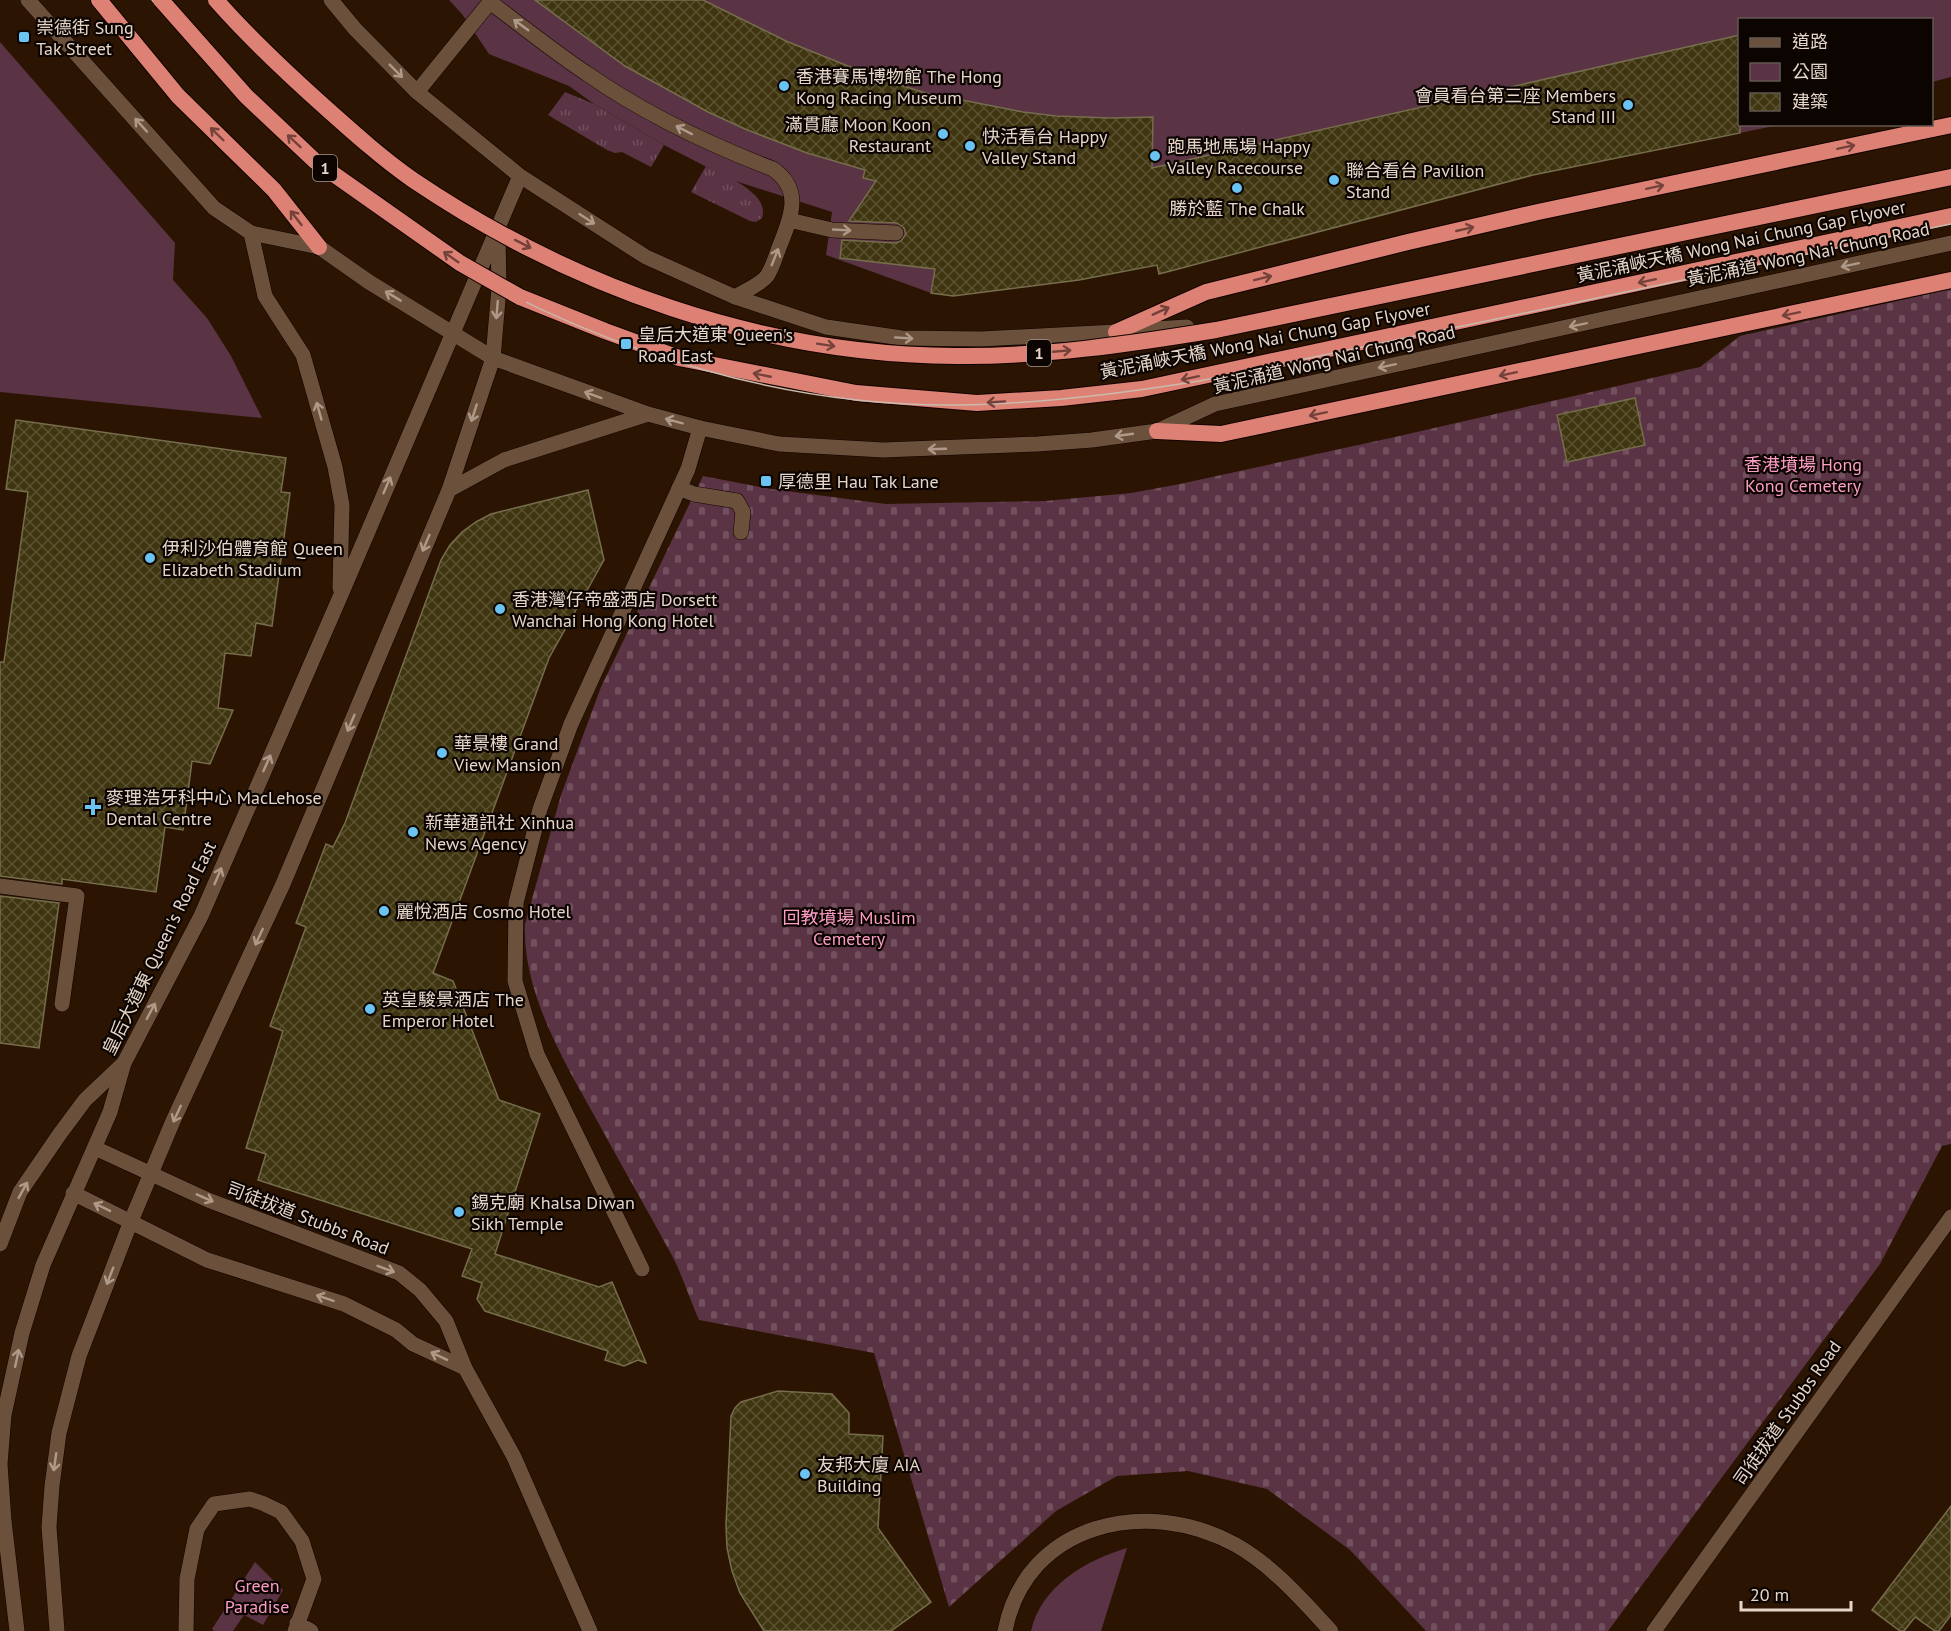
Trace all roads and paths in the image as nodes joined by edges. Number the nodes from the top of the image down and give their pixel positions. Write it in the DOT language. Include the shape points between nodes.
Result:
graph roads {
  1 [pos="28,0"];
  2 [pos="99,0"];
  3 [pos="161,0"];
  4 [pos="216,0"];
  5 [pos="224,0"];
  6 [pos="331,0"];
  7 [pos="491,1"];
  8 [pos="417,92"];
  9 [pos="1951,125"];
  10 [pos="1951,172"];
  11 [pos="520,176"];
  12 [pos="1951,177"];
  13 [pos="1951,216"];
  14 [pos="789,220"];
  15 [pos="498,230"];
  16 [pos="251,233"];
  17 [pos="896,233"];
  18 [pos="1951,243"];
  19 [pos="319,247"];
  20 [pos="1951,280"];
  21 [pos="735,297"];
  22 [pos="453,332"];
  23 [pos="1116,332"];
  24 [pos="493,357"];
  25 [pos="648,414"];
  26 [pos="700,428"];
  27 [pos="1157,430"];
  28 [pos="679,488"];
  29 [pos="449,489"];
  30 [pos="741,532"];
  31 [pos="340,597"];
  32 [pos="0,886"];
  33 [pos="62,1004"];
  34 [pos="124,1063"];
  35 [pos="95,1148"];
  36 [pos="152,1173"];
  37 [pos="73,1193"];
  38 [pos="1951,1217"];
  39 [pos="131,1221"];
  40 [pos="3,1226"];
  41 [pos="0,1244"];
  42 [pos="642,1269"];
  43 [pos="465,1368"];
  44 [pos="0,1463"];
  45 [pos="296,1627"];
  46 [pos="17,1631"];
  47 [pos="57,1631"];
  48 [pos="186,1631"];
  49 [pos="312,1631"];
  50 [pos="590,1631"];
  51 [pos="1005,1631"];
  52 [pos="1331,1631"];
  53 [pos="1654,1631"];
  16 -- 1 [label="main road, one-way" via="214,208"];
  19 -- 2 [label="highway, one-way" via="274,190 178,96"];
  13 -- 3 [label="highway, 黃泥涌峽天橋 Wong Nai Chung Gap Flyover / 1, one-way, bridge" via="1142,388 976,403 856,393 680,358 510,291 460,263 315,161 246,96"];
  4 -- 12 [label="highway, 黃泥涌峽天橋 Wong Nai Chung Gap Flyover / 1, one-way, bridge" via="264,51 362,140 411,178 524,245 640,298 704,318 827,346 890,353 1020,354 1086,349 1216,330"];
  5 -- 15 [label="main road" via="316,92 375,142"];
  6 -- 8 [label="main road, one-way"];
  7 -- 8 [label="main road"];
  14 -- 7 [label="main road, one-way" via="792,195 783,176 657,116 587,74"];
  8 -- 11 [label="main road"];
  23 -- 9 [label="highway, one-way" via="1206,292 1538,212"];
  10 -- 23 [label="main road" via="1212,324"];
  11 -- 15 [label="main road, 皇后大道東 Queen's Road East"];
  11 -- 21 [label="main road, one-way" via="646,257"];
  14 -- 17 [label="main road, one-way" via="832,230"];
  21 -- 14 [label="main road, one-way" via="766,277"];
  15 -- 22 [label="main road, 皇后大道東 Queen's Road East"];
  15 -- 24 [label="main road, one-way" via="499,288"];
  16 -- 19 [label="main road"];
  31 -- 16 [label="main road, one-way" via="342,505 335,467 303,355 265,296"];
  18 -- 27 [label="main road, 黃泥涌道 Wong Nai Chung Road, one-way" via="1215,404"];
  22 -- 19 [label="main road, 黃泥涌道 Wong Nai Chung Road, one-way"];
  20 -- 27 [label="highway, one-way" via="1221,434"];
  21 -- 23 [label="main road, one-way" via="826,327 902,338 981,339"];
  22 -- 24 [label="main road, 黃泥涌道 Wong Nai Chung Road"];
  31 -- 22 [label="main road, 皇后大道東 Queen's Road East, one-way"];
  25 -- 24 [label="main road, 黃泥涌道 Wong Nai Chung Road, one-way"];
  24 -- 29 [label="main road, one-way"];
  26 -- 25 [label="main road, 黃泥涌道 Wong Nai Chung Road, one-way"];
  25 -- 29 [label="main road" via="504,460"];
  27 -- 26 [label="main road, 黃泥涌道 Wong Nai Chung Road, one-way" via="1038,444 883,450 779,444"];
  26 -- 28 [label="main road"];
  28 -- 30 [label="main road" via="737,501 743,512"];
  28 -- 42 [label="main road" via="571,724 540,809 516,903 515,981 537,1054"];
  29 -- 36 [label="main road, one-way" via="283,884"];
  34 -- 31 [label="main road, 皇后大道東 Queen's Road East, one-way" via="201,916"];
  32 -- 33 [label="main road" via="77,896"];
  34 -- 35 [label="main road, 皇后大道東 Queen's Road East" via="111,1112"];
  40 -- 34 [label="main road, one-way" via="20,1192 65,1126 85,1100"];
  35 -- 36 [label="main road, 司徒拔道 Stubbs Road"];
  35 -- 37 [label="main road, 皇后大道東 Queen's Road East"];
  36 -- 39 [label="main road"];
  36 -- 43 [label="main road, 司徒拔道 Stubbs Road, one-way" via="208,1200 399,1274 420,1290 446,1320"];
  39 -- 37 [label="main road, one-way"];
  44 -- 37 [label="main road, 皇后大道東 Queen's Road East, one-way" via="4,1415 22,1333 42,1265"];
  38 -- 53 [label="main road, 司徒拔道 Stubbs Road"];
  43 -- 39 [label="main road, one-way" via="413,1344 396,1330 344,1304 207,1260"];
  39 -- 47 [label="main road, one-way" via="79,1356 59,1433 49,1527"];
  40 -- 41 [label="main road"];
  43 -- 50 [label="main road, 司徒拔道 Stubbs Road" via="513,1457"];
  44 -- 46 [label="main road, 皇后大道東 Queen's Road East"];
  45 -- 48 [label="main road" via="314,1579 302,1541 281,1512 250,1499 214,1504 197,1529 187,1580"];
  45 -- 49 [label="main road"];
  51 -- 52 [label="main road" via="1021,1588 1035,1566 1052,1550 1094,1528 1138,1521 1187,1526 1234,1544 1274,1573"];
}
